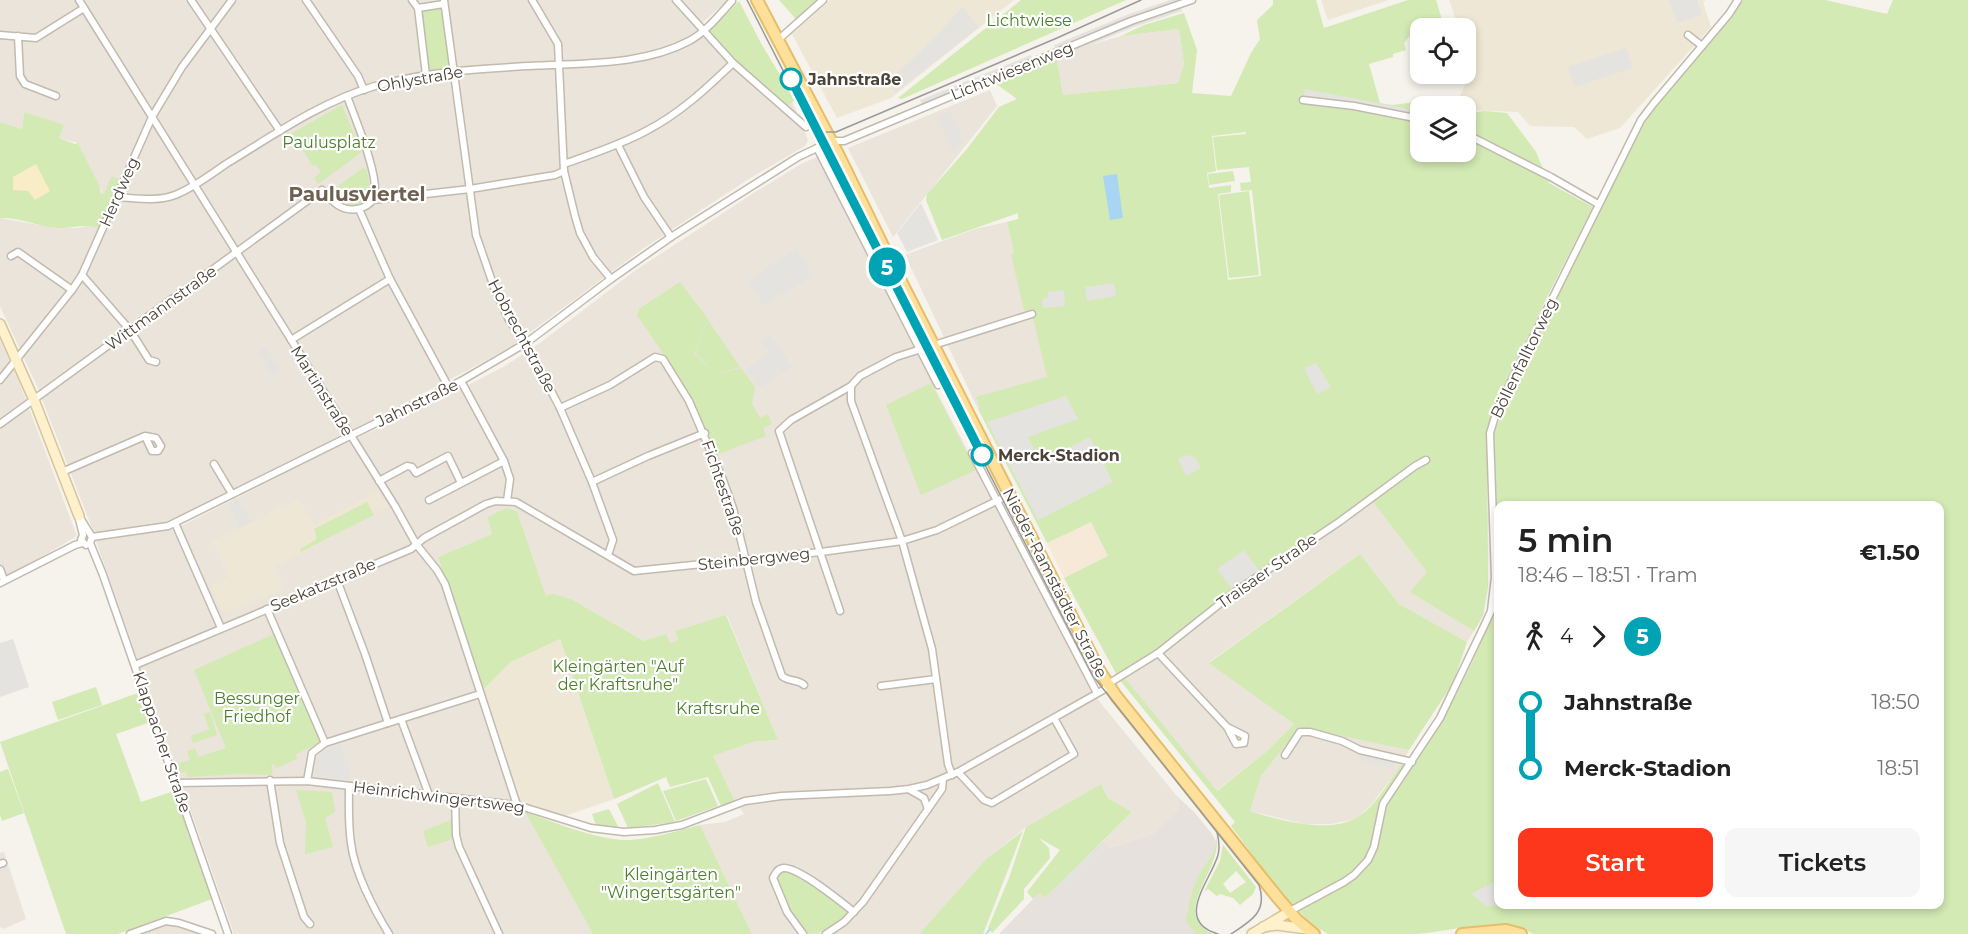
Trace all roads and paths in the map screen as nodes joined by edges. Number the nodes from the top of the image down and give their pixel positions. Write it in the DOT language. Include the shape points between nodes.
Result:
graph roads {
  1 [pos="79,0"];
  2 [pos="191,0"];
  3 [pos="231,0"];
  4 [pos="306,0"];
  5 [pos="412,0"];
  6 [pos="532,0"];
  7 [pos="676,0"];
  8 [pos="757,0"];
  9 [pos="823,0"];
  10 [pos="1192,0"];
  11 [pos="1738,0"];
  12 [pos="732,1"];
  13 [pos="444,2"];
  14 [pos="84,8"];
  15 [pos="418,8"];
  16 [pos="210,28"];
  17 [pos="704,31"];
  18 [pos="0,34"];
  19 [pos="1688,35"];
  20 [pos="18,36"];
  21 [pos="778,40"];
  22 [pos="1702,46"];
  23 [pos="733,63"];
  24 [pos="560,65"];
  25 [pos="454,71"];
  26 [pos="426,75"];
  27 [pos="364,90"];
  28 [pos="56,96"];
  29 [pos="347,96"];
  30 [pos="1304,100"];
  31 [pos="152,117"];
  32 [pos="1410,117"];
  33 [pos="806,127"];
  34 [pos="280,131"];
  35 [pos="1476,139"];
  36 [pos="832,141"];
  37 [pos="618,145"];
  38 [pos="818,148"];
  39 [pos="564,168"];
  40 [pos="194,184"];
  41 [pos="470,189"];
  42 [pos="116,197"];
  43 [pos="372,200"];
  44 [pos="1598,204"];
  45 [pos="359,209"];
  46 [pos="671,237"];
  47 [pos="237,253"];
  48 [pos="11,256"];
  49 [pos="82,275"];
  50 [pos="390,279"];
  51 [pos="610,279"];
  52 [pos="72,290"];
  53 [pos="1032,314"];
  54 [pos="0,324"];
  55 [pos="130,330"];
  56 [pos="291,340"];
  57 [pos="526,343"];
  58 [pos="933,345"];
  59 [pos="921,349"];
  60 [pos="16,358"];
  61 [pos="156,362"];
  62 [pos="0,380"];
  63 [pos="461,381"];
  64 [pos="938,385"];
  65 [pos="850,386"];
  66 [pos="449,388"];
  67 [pos="34,400"];
  68 [pos="560,408"];
  69 [pos="0,424"];
  70 [pos="705,433"];
  71 [pos="145,436"];
  72 [pos="350,437"];
  73 [pos="972,453"];
  74 [pos="1426,460"];
  75 [pos="504,461"];
  76 [pos="214,464"];
  77 [pos="62,472"];
  78 [pos="379,481"];
  79 [pos="592,482"];
  80 [pos="461,483"];
  81 [pos="232,494"];
  82 [pos="1009,495"];
  83 [pos="429,500"];
  84 [pos="997,500"];
  85 [pos="507,501"];
  86 [pos="79,516"];
  87 [pos="175,523"];
  88 [pos="89,540"];
  89 [pos="902,541"];
  90 [pos="416,544"];
  91 [pos="1494,549"];
  92 [pos="821,552"];
  93 [pos="608,555"];
  94 [pos="746,560"];
  95 [pos="0,569"];
  96 [pos="337,580"];
  97 [pos="2,581"];
  98 [pos="1494,586"];
  99 [pos="267,609"];
  100 [pos="840,611"];
  101 [pos="221,628"];
  102 [pos="1158,653"];
  103 [pos="135,665"];
  104 [pos="936,679"];
  105 [pos="1108,684"];
  106 [pos="804,685"];
  107 [pos="881,686"];
  108 [pos="1097,693"];
  109 [pos="480,694"];
  110 [pos="1054,718"];
  111 [pos="401,719"];
  112 [pos="388,723"];
  113 [pos="1227,727"];
  114 [pos="325,743"];
  115 [pos="1285,755"];
  116 [pos="1412,762"];
  117 [pos="955,774"];
  118 [pos="943,779"];
  119 [pos="270,780"];
  120 [pos="307,781"];
  121 [pos="176,783"];
  122 [pos="349,786"];
  123 [pos="909,789"];
  124 [pos="429,795"];
  125 [pos="455,798"];
  126 [pos="517,804"];
  127 [pos="928,810"];
  128 [pos="854,912"];
  129 [pos="1289,912"];
  130 [pos="310,924"];
  131 [pos="1263,927"];
  132 [pos="1310,932"];
  133 [pos="130,934"];
  134 [pos="212,934"];
  135 [pos="228,934"];
  136 [pos="389,934"];
  137 [pos="499,934"];
  138 [pos="803,934"];
  139 [pos="826,934"];
  140 [pos="1252,934"];
  141 [pos="1462,934"];
  142 [pos="1521,934"];
  1 -- 14 [label="street, Martinstraße"];
  2 -- 16 [label="street"];
  3 -- 16 [label="street, Herdweg"];
  4 -- 27 [label="street"];
  5 -- 15 [label="street"];
  6 -- 24 [label="street" via="558,44"];
  7 -- 17 [label="street"];
  8 -- 21 [label="main road, Nieder-Ramstädter Straße"];
  9 -- 21 [label="street"];
  10 -- 36 [label="street, Lichtwiesenweg" via="1131,21 844,141"];
  11 -- 22 [label="street, Böllenfalltorweg"];
  12 -- 17 [label="street, Ohlystraße"];
  13 -- 15 [label="street"];
  13 -- 25 [label="street, Hobrechtstraße"];
  14 -- 20 [label="street" via="36,38"];
  14 -- 31 [label="street, Martinstraße"];
  15 -- 26 [label="street"];
  16 -- 31 [label="street, Herdweg"];
  16 -- 34 [label="street"];
  17 -- 23 [label="street"];
  17 -- 24 [label="street, Ohlystraße" via="666,51"];
  18 -- 20 [label="street"];
  19 -- 22 [label="street"];
  20 -- 28 [label="street" via="20,76 25,84"];
  21 -- 36 [label="main road, Nieder-Ramstädter Straße"];
  22 -- 44 [label="street, Böllenfalltorweg" via="1646,112"];
  23 -- 33 [label="street"];
  23 -- 37 [label="street" via="663,121"];
  24 -- 25 [label="street, Ohlystraße"];
  24 -- 39 [label="street"];
  25 -- 26 [label="street, Ohlystraße"];
  25 -- 41 [label="street, Hobrechtstraße"];
  26 -- 27 [label="street, Ohlystraße"];
  27 -- 29 [label="street, Ohlystraße"];
  29 -- 34 [label="street, Ohlystraße"];
  29 -- 43 [label="street" via="372,169"];
  30 -- 32 [label="street"];
  31 -- 40 [label="street, Martinstraße"];
  31 -- 42 [label="street, Herdweg"];
  34 -- 40 [label="street, Ohlystraße"];
  35 -- 44 [label="street"];
  36 -- 38 [label="street, Jahnstraße"];
  36 -- 58 [label="main road, Nieder-Ramstädter Straße"];
  37 -- 39 [label="street"];
  37 -- 46 [label="street"];
  38 -- 46 [label="street, Jahnstraße"];
  38 -- 59 [label="street"];
  39 -- 41 [label="street" via="555,175"];
  39 -- 51 [label="street" via="580,233"];
  40 -- 42 [label="street, Ohlystraße" via="170,196"];
  40 -- 47 [label="street, Martinstraße"];
  41 -- 43 [label="street"];
  41 -- 57 [label="street, Hobrechtstraße" via="484,261 509,320"];
  42 -- 49 [label="street, Herdweg"];
  43 -- 45 [label="street"];
  44 -- 91 [label="street, Böllenfalltorweg" via="1492,423"];
  45 -- 47 [label="street, Wittmannstraße" via="338,206 322,190"];
  45 -- 50 [label="street"];
  46 -- 51 [label="street, Jahnstraße"];
  47 -- 55 [label="street, Wittmannstraße"];
  47 -- 56 [label="street, Martinstraße"];
  48 -- 52 [label="street" via="18,252"];
  49 -- 52 [label="street, Herdweg"];
  49 -- 55 [label="street"];
  50 -- 56 [label="street"];
  50 -- 66 [label="street"];
  51 -- 57 [label="street, Jahnstraße"];
  52 -- 60 [label="street, Herdweg"];
  53 -- 58 [label="street"];
  54 -- 60 [label="street, Klappacher Straße"];
  55 -- 61 [label="street" via="149,360"];
  55 -- 67 [label="street, Wittmannstraße"];
  56 -- 72 [label="street, Martinstraße"];
  57 -- 63 [label="street, Jahnstraße"];
  57 -- 68 [label="street, Hobrechtstraße"];
  58 -- 59 [label="street"];
  58 -- 82 [label="main road, Nieder-Ramstädter Straße"];
  59 -- 64 [label="street"];
  59 -- 65 [label="street" via="876,366"];
  60 -- 62 [label="street, Herdweg"];
  60 -- 67 [label="street, Klappacher Straße"];
  63 -- 66 [label="street, Jahnstraße"];
  63 -- 75 [label="street"];
  65 -- 89 [label="street" via="851,401"];
  65 -- 92 [label="street" via="779,431"];
  66 -- 72 [label="street, Jahnstraße"];
  67 -- 69 [label="street, Wittmannstraße"];
  67 -- 77 [label="street, Klappacher Straße"];
  68 -- 70 [label="street, Fichtestraße" via="610,385 657,356 681,387"];
  68 -- 79 [label="street, Hobrechtstraße"];
  70 -- 79 [label="street"];
  70 -- 94 [label="street, Fichtestraße" via="733,508"];
  71 -- 77 [label="street"];
  72 -- 78 [label="street, Martinstraße"];
  72 -- 81 [label="street, Jahnstraße"];
  73 -- 84 [label="street, Nieder-Ramstädter Straße"];
  74 -- 102 [label="street, Traisaer Straße" via="1236,591"];
  75 -- 80 [label="street"];
  75 -- 85 [label="street" via="510,479"];
  76 -- 81 [label="street"];
  77 -- 86 [label="street, Klappacher Straße"];
  78 -- 80 [label="street" via="406,466 416,473 448,456"];
  78 -- 90 [label="street, Martinstraße"];
  79 -- 93 [label="street, Hobrechtstraße" via="613,540"];
  80 -- 83 [label="street"];
  81 -- 87 [label="street, Jahnstraße"];
  82 -- 84 [label="street, Steinbergweg"];
  82 -- 105 [label="main road, Nieder-Ramstädter Straße"];
  84 -- 89 [label="street, Steinbergweg" via="937,530"];
  84 -- 108 [label="street, Nieder-Ramstädter Straße"];
  85 -- 90 [label="street, Seekatzstraße" via="486,504"];
  85 -- 93 [label="street, Steinbergweg" via="516,501"];
  86 -- 88 [label="street, Klappacher Straße"];
  87 -- 88 [label="street, Jahnstraße"];
  87 -- 101 [label="street"];
  88 -- 97 [label="street"];
  88 -- 103 [label="street, Klappacher Straße"];
  89 -- 92 [label="street, Steinbergweg"];
  89 -- 104 [label="street" via="932,648"];
  90 -- 96 [label="street, Seekatzstraße"];
  90 -- 109 [label="street, Martinstraße" via="445,584"];
  92 -- 94 [label="street, Steinbergweg"];
  92 -- 100 [label="street"];
  93 -- 94 [label="street, Steinbergweg" via="634,571"];
  94 -- 106 [label="street, Fichtestraße" via="782,676"];
  95 -- 97 [label="street"];
  96 -- 99 [label="street, Seekatzstraße"];
  96 -- 112 [label="street"];
  98 -- 116 [label="street, Böllenfalltorweg" via="1491,611 1449,702"];
  99 -- 101 [label="street, Seekatzstraße"];
  99 -- 114 [label="street"];
  101 -- 103 [label="street, Seekatzstraße"];
  102 -- 105 [label="street, Traisaer Straße"];
  102 -- 113 [label="street"];
  103 -- 121 [label="street, Klappacher Straße"];
  104 -- 107 [label="street"];
  104 -- 117 [label="street" via="948,764"];
  105 -- 108 [label="street, Heinrichwingertsweg"];
  105 -- 129 [label="main road, Nieder-Ramstädter Straße"];
  108 -- 110 [label="street, Heinrichwingertsweg"];
  109 -- 111 [label="street"];
  109 -- 126 [label="street, Martinstraße"];
  110 -- 117 [label="street, Heinrichwingertsweg"];
  110 -- 117 [label="street" via="1074,754 992,803"];
  111 -- 112 [label="street"];
  111 -- 124 [label="street"];
  112 -- 114 [label="street"];
  114 -- 120 [label="street" via="312,753"];
  115 -- 116 [label="street" via="1300,732 1310,732 1360,750"];
  116 -- 129 [label="street, Böllenfalltorweg" via="1383,804 1368,860 1344,882"];
  117 -- 118 [label="street, Heinrichwingertsweg"];
  118 -- 123 [label="street, Heinrichwingertsweg"];
  118 -- 127 [label="street" via="942,789"];
  119 -- 120 [label="street, Heinrichwingertsweg"];
  119 -- 121 [label="street, Heinrichwingertsweg"];
  119 -- 130 [label="street" via="280,843 304,917"];
  120 -- 122 [label="street, Heinrichwingertsweg"];
  121 -- 135 [label="street, Klappacher Straße"];
  122 -- 124 [label="street, Heinrichwingertsweg"];
  122 -- 136 [label="street" via="351,845 365,888"];
  123 -- 126 [label="street, Heinrichwingertsweg" via="774,796 745,801 682,825 624,832 591,828"];
  123 -- 127 [label="street" via="924,798"];
  124 -- 125 [label="street, Heinrichwingertsweg"];
  125 -- 126 [label="street, Heinrichwingertsweg"];
  125 -- 137 [label="street" via="459,847"];
  127 -- 128 [label="street"];
  128 -- 138 [label="street" via="795,870 783,868 773,878 778,895"];
  128 -- 139 [label="street"];
  129 -- 131 [label="street"];
  129 -- 132 [label="main road, Nieder-Ramstädter Straße"];
  131 -- 132 [label="street" via="1277,925"];
  131 -- 140 [label="street"];
  133 -- 134 [label="street" via="166,921"];
  141 -- 142 [label="main road" via="1506,930"];
}
